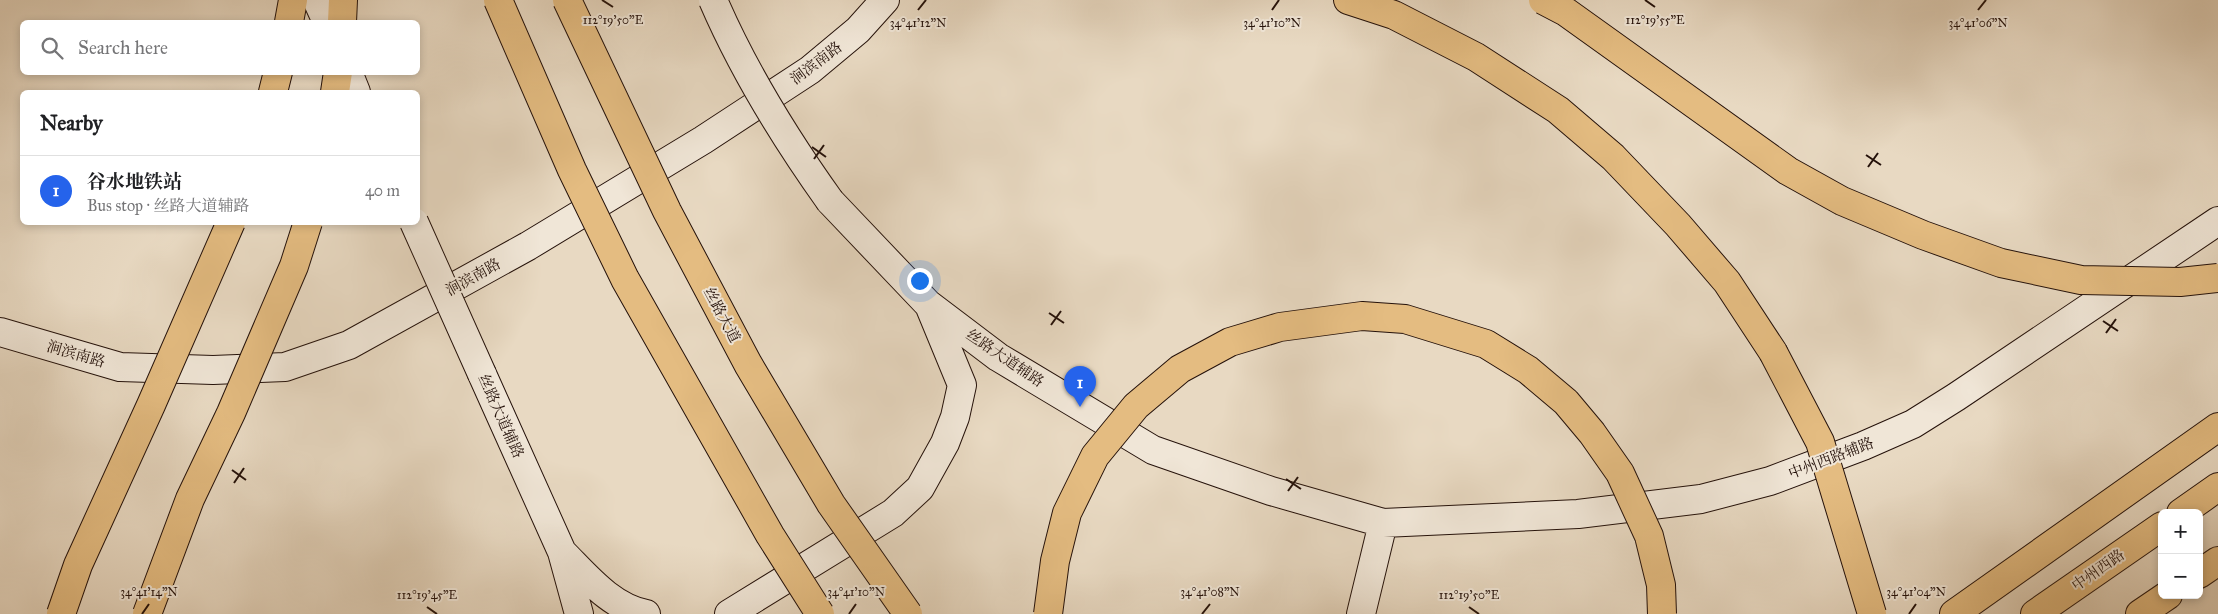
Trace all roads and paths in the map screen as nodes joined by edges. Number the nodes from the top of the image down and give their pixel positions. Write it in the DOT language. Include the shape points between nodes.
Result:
graph roads {
  1 [pos="293,0"];
  2 [pos="317,0"];
  3 [pos="343,0"];
  4 [pos="498,0"];
  5 [pos="566,0"];
  6 [pos="713,0"];
  7 [pos="885,0"];
  8 [pos="1348,0"];
  9 [pos="1543,0"];
  10 [pos="288,20"];
  11 [pos="326,20"];
  12 [pos="342,20"];
  13 [pos="277,75"];
  14 [pos="338,75"];
  15 [pos="349,75"];
  16 [pos="274,90"];
  17 [pos="335,90"];
  18 [pos="355,90"];
  19 [pos="2218,221"];
  20 [pos="230,225"];
  21 [pos="307,225"];
  22 [pos="415,225"];
  23 [pos="2218,278"];
  24 [pos="928,304"];
  25 [pos="0,332"];
  26 [pos="2218,427"];
  27 [pos="2218,487"];
  28 [pos="2187,509"];
  29 [pos="1383,523"];
  30 [pos="2158,529"];
  31 [pos="562,552"];
  32 [pos="2218,561"];
  33 [pos="2203,571"];
  34 [pos="2162,599"];
  35 [pos="61,614"];
  36 [pos="147,614"];
  37 [pos="578,614"];
  38 [pos="646,614"];
  39 [pos="729,614"];
  40 [pos="820,614"];
  41 [pos="908,614"];
  42 [pos="1048,614"];
  43 [pos="1361,614"];
  44 [pos="1662,614"];
  45 [pos="1872,614"];
  46 [pos="1954,614"];
  47 [pos="2035,614"];
  48 [pos="2140,614"];
  1 -- 10 [label="main road"];
  2 -- 11 [label="main road"];
  3 -- 12 [label="main road"];
  4 -- 40 [label="main road, bridge" via="572,170 625,278 770,534"];
  5 -- 41 [label="main road, 丝路大道, bridge" via="667,211 748,364 831,504"];
  6 -- 24 [label="main road, 丝路大道辅路, bridge" via="751,78 792,148 830,201"];
  7 -- 25 [label="main road, 涧滨南路" via="858,30 810,70 703,140 528,246 349,345 285,367 213,370 120,367"];
  8 -- 45 [label="main road, bridge" via="1394,16 1476,57 1558,110 1613,156 1678,225 1726,282 1774,352 1820,442"];
  9 -- 23 [label="main road, bridge" via="1566,12 1788,171 1842,202 2001,263 2081,280 2180,282"];
  13 -- 16 [label="main road"];
  14 -- 17 [label="main road"];
  15 -- 18 [label="main road"];
  19 -- 29 [label="main road, 中州西路辅路" via="1913,424 1770,481 1701,499 1578,514"];
  20 -- 35 [label="main road, bridge" via="78,565"];
  21 -- 36 [label="main road, bridge" via="294,266 190,499"];
  22 -- 31 [label="main road, 丝路大道辅路, bridge"];
  24 -- 29 [label="main road, 丝路大道辅路" via="998,357 1153,450 1271,491"];
  24 -- 39 [label="main road" via="962,385 945,443 920,488 892,513"];
  26 -- 46 [label="main road"];
  27 -- 28 [label="main road"];
  29 -- 43 [label="main road"];
  30 -- 47 [label="main road, 中州西路"];
  31 -- 37 [label="main road, 丝路大道辅路"];
  31 -- 38 [label="main road" via="600,591 634,612"];
  32 -- 33 [label="main road"];
  34 -- 48 [label="main road"];
  42 -- 44 [label="main road, bridge" via="1055,561 1067,513 1095,456 1136,406 1180,369 1230,342 1280,327 1362,316 1405,318 1486,344 1528,370 1566,402 1620,472 1650,536 1661,585"];
}
